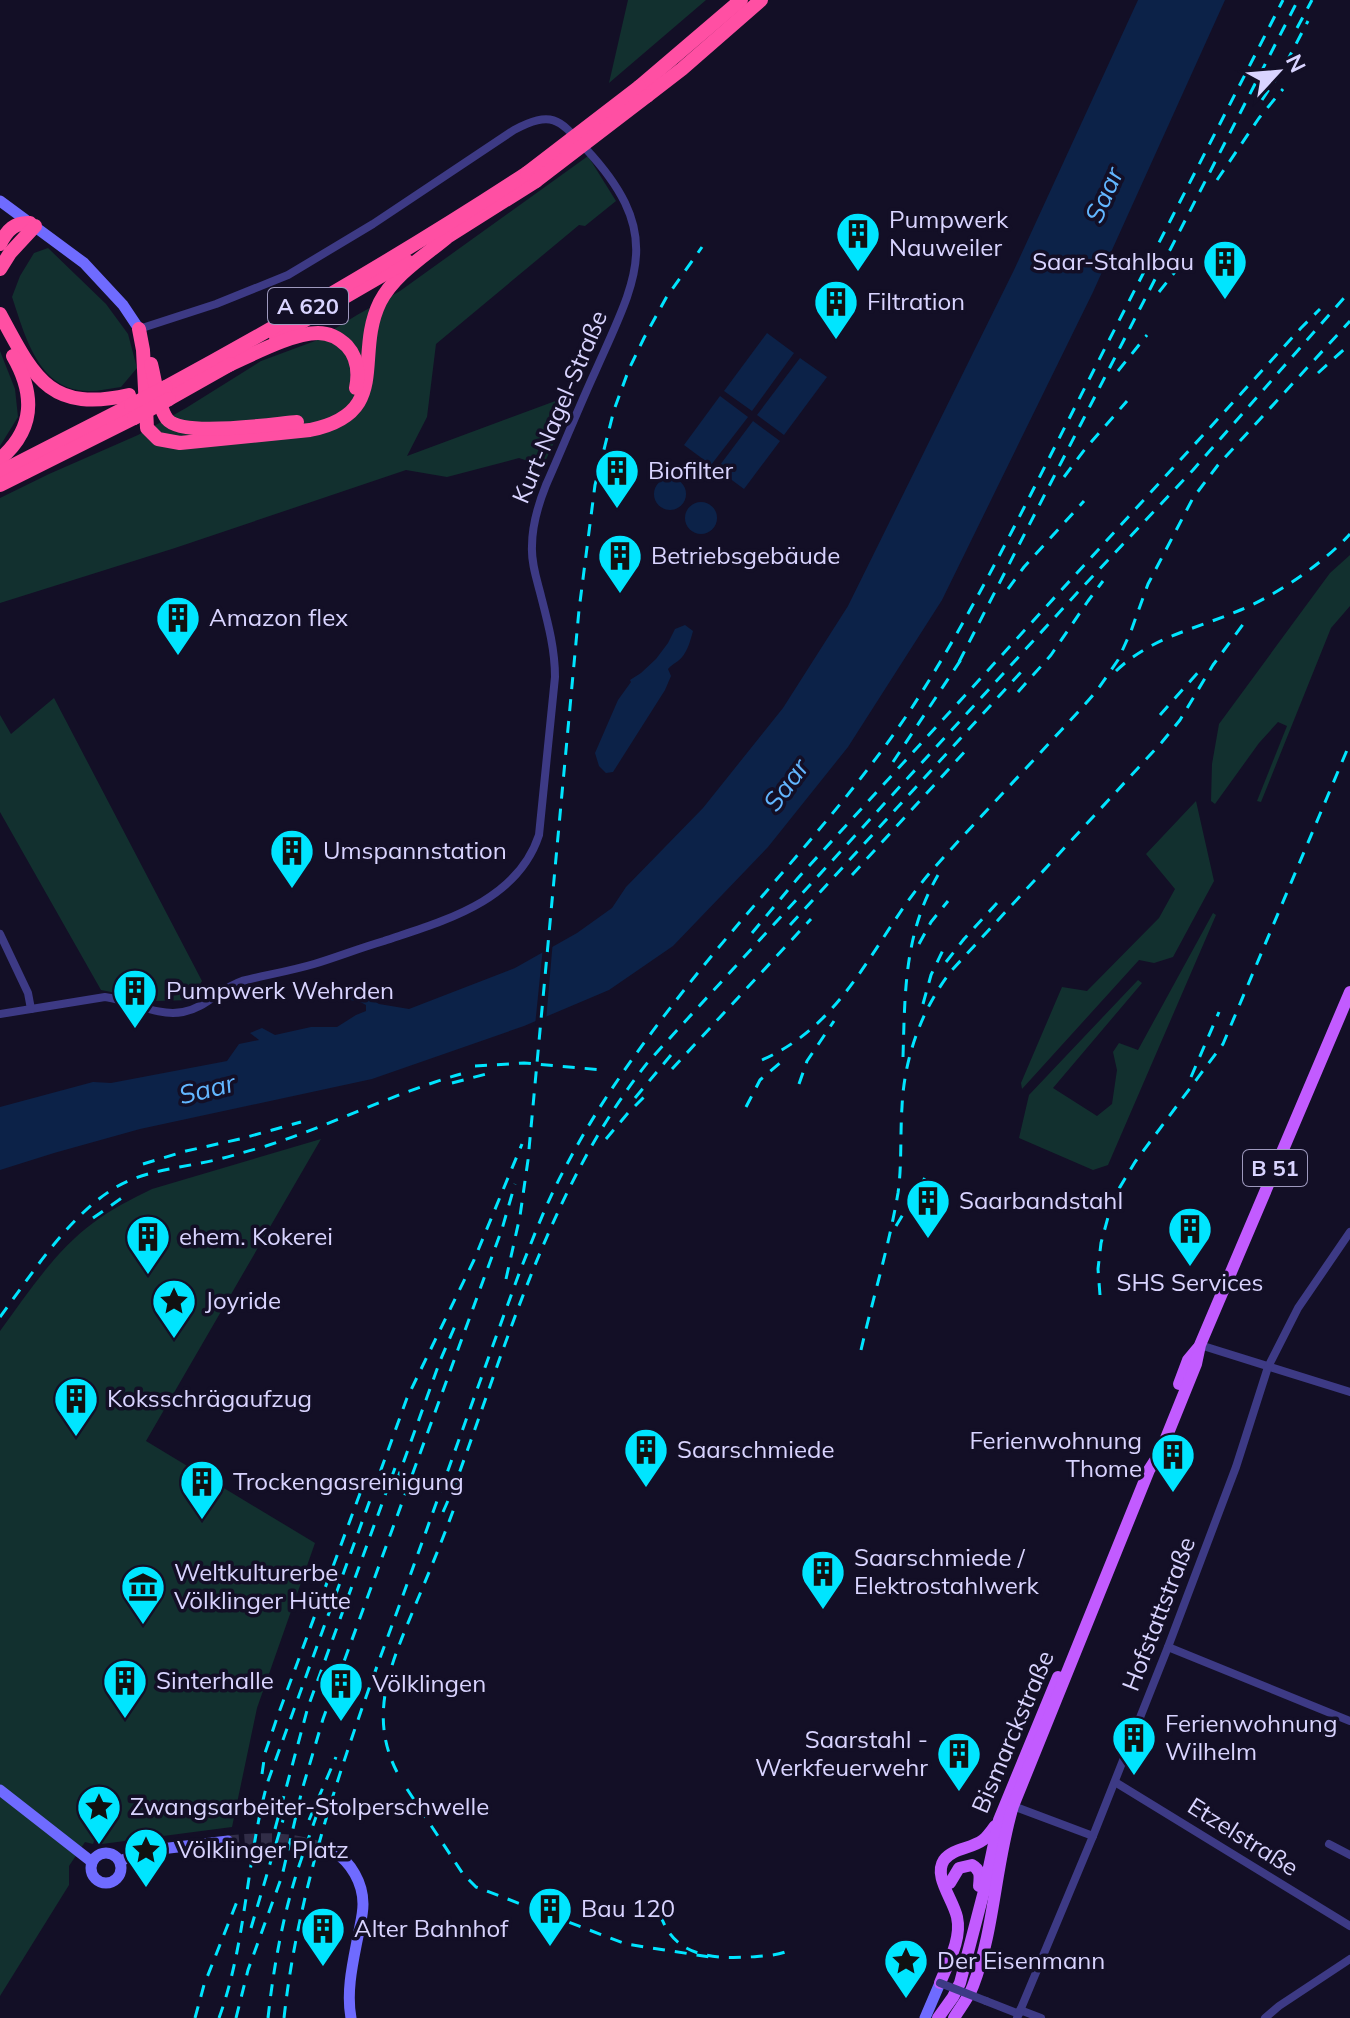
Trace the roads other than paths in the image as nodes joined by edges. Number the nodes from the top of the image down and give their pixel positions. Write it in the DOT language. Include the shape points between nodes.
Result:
graph roads {
  1 [pos="741,0"];
  2 [pos="761,0"];
  3 [pos="643,92"];
  4 [pos="532,177"];
  5 [pos="0,201"];
  6 [pos="32,225"];
  7 [pos="446,238"];
  8 [pos="0,244"];
  9 [pos="0,269"];
  10 [pos="0,314"];
  11 [pos="139,329"];
  12 [pos="0,331"];
  13 [pos="222,368"];
  14 [pos="167,390"];
  15 [pos="131,406"];
  16 [pos="0,459"];
  17 [pos="0,472"];
  18 [pos="0,485"];
  19 [pos="0,934"];
  20 [pos="1350,992"];
  21 [pos="31,1009"];
  22 [pos="0,1014"];
  23 [pos="1350,1232"];
  24 [pos="1347,1242"];
  25 [pos="1200,1345"];
  26 [pos="1268,1367"];
  27 [pos="1350,1392"];
  28 [pos="1088,1621"];
  29 [pos="1168,1647"];
  30 [pos="1350,1721"];
  31 [pos="1115,1782"];
  32 [pos="0,1790"];
  33 [pos="1013,1806"];
  34 [pos="999,1820"];
  35 [pos="1093,1836"];
  36 [pos="228,1841"];
  37 [pos="1329,1844"];
  38 [pos="333,1851"];
  39 [pos="1350,1855"];
  40 [pos="993,1857"];
  41 [pos="120,1861"];
  42 [pos="92,1862"];
  43 [pos="950,1890"];
  44 [pos="976,1923"];
  45 [pos="1350,1926"];
  46 [pos="1350,1959"];
  47 [pos="940,1983"];
  48 [pos="1019,2014"];
  49 [pos="351,2018"];
  50 [pos="925,2018"];
  51 [pos="938,2018"];
  52 [pos="954,2018"];
  53 [pos="1041,2018"];
  54 [pos="1265,2018"];
  1 -- 3 [label="highway, A 620"];
  2 -- 3 [label="highway, A 620" via="682,69"];
  3 -- 4 [label="highway, A 620, bridge"];
  4 -- 7 [label="highway, A 620"];
  4 -- 14 [label="highway, A 620"];
  5 -- 6 [label="main road"];
  6 -- 8 [label="highway" via="18,223"];
  6 -- 9 [label="highway"];
  6 -- 11 [label="main road" via="84,263"];
  7 -- 11 [label="highway" via="406,270 382,299 370,333 359,404 328,426 202,442 158,439 147,428"];
  7 -- 13 [label="highway, A 620"];
  10 -- 15 [label="highway" via="30,366 57,392"];
  11 -- 13 [label="highway" via="166,418 182,428 325,418 346,406 357,386 355,359 348,348 337,338 317,333"];
  11 -- 21 [label="street, Kurt-Nagel-Straße" via="288,275 532,121 549,119 568,129 611,180 632,219 633,282 546,485 532,530 534,569 555,665 539,835 525,864 501,890 451,919 239,982 184,1012 155,1011 105,997"];
  12 -- 16 [label="highway" via="22,372 29,410 16,441"];
  13 -- 14 [label="highway, A 620"];
  14 -- 15 [label="highway"];
  14 -- 15 [label="highway, A 620, bridge"];
  15 -- 17 [label="highway, A 620"];
  15 -- 18 [label="highway, A 620"];
  19 -- 21 [label="street"];
  20 -- 25 [label="main road, Bismarckstraße / B 51"];
  21 -- 22 [label="street"];
  23 -- 24 [label="street, Hofstattstraße"];
  24 -- 26 [label="street, Hofstattstraße" via="1298,1308"];
  25 -- 26 [label="street"];
  25 -- 28 [label="main road, Bismarckstraße / B 51"];
  26 -- 27 [label="street"];
  26 -- 29 [label="street, Hofstattstraße"];
  28 -- 33 [label="main road, Bismarckstraße / B 51"];
  28 -- 34 [label="main road, Bismarckstraße / B 51" via="1051,1692"];
  29 -- 30 [label="street"];
  29 -- 31 [label="street, Hofstattstraße"];
  31 -- 35 [label="street, Hofstattstraße"];
  31 -- 45 [label="street, Etzelstraße"];
  32 -- 42 [label="main road"];
  33 -- 35 [label="street"];
  33 -- 40 [label="main road, Bismarckstraße / B 51"];
  34 -- 40 [label="main road, Bismarckstraße / B 51"];
  34 -- 43 [label="main road" via="984,1839 942,1862 941,1880"];
  35 -- 48 [label="street, Hofstattstraße"];
  36 -- 41 [label="main road" via="144,1851"];
  37 -- 39 [label="street"];
  38 -- 49 [label="main road" via="355,1875 363,1900 351,1975"];
  40 -- 43 [label="main road" via="955,1862 950,1866"];
  40 -- 44 [label="main road, B 51"];
  40 -- 52 [label="main road, B 51" via="990,1924 972,1989"];
  41 -- 42 [label="main road" via="105,1853"];
  41 -- 42 [label="main road" via="119,1877 107,1884 94,1878"];
  43 -- 44 [label="main road" via="959,1868 978,1868"];
  43 -- 47 [label="main road" via="958,1935"];
  44 -- 51 [label="main road, B 51" via="960,1983"];
  46 -- 54 [label="street"];
  47 -- 48 [label="street, bridge"];
  47 -- 50 [label="main road"];
  48 -- 53 [label="street"];
}
